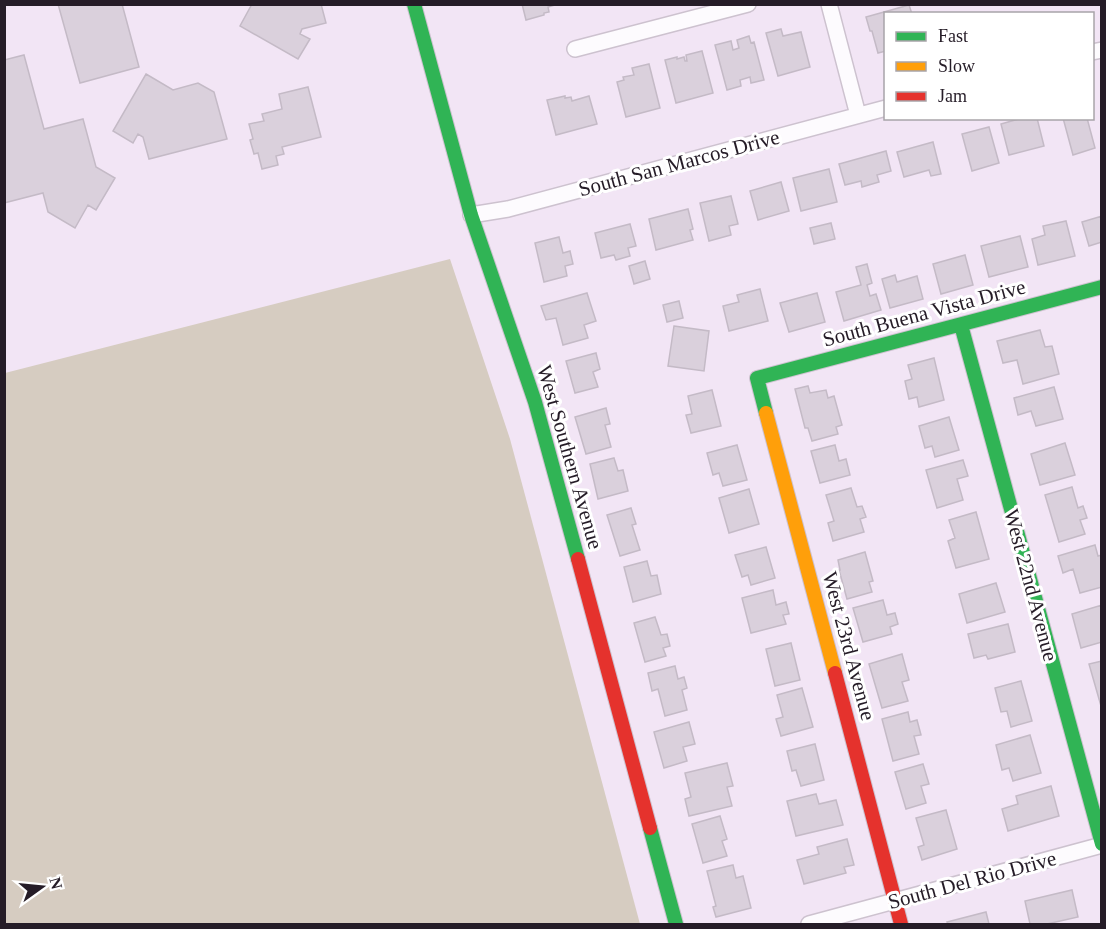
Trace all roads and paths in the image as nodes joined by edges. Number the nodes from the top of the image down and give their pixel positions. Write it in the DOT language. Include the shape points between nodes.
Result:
graph roads {
  1 [pos="414,4"];
  2 [pos="748,4"];
  3 [pos="829,4"];
  4 [pos="575,50"];
  5 [pos="884,108"];
  6 [pos="858,115"];
  7 [pos="471,214"];
  8 [pos="1101,287"];
  9 [pos="961,325"];
  10 [pos="757,378"];
  11 [pos="1101,844"];
  12 [pos="895,901"];
  13 [pos="676,924"];
  14 [pos="808,924"];
  15 [pos="901,924"];
  1 -- 7 [label="street, West Southern Avenue"];
  2 -- 4 [label="street"];
  3 -- 6 [label="street"];
  5 -- 6 [label="street, South San Marcos Drive"];
  6 -- 7 [label="street, South San Marcos Drive" via="508,209"];
  7 -- 13 [label="street, West Southern Avenue" via="535,402"];
  8 -- 9 [label="street, South Buena Vista Drive"];
  9 -- 10 [label="street, South Buena Vista Drive"];
  9 -- 11 [label="street, West 22nd Avenue"];
  10 -- 12 [label="street, West 23rd Avenue"];
  11 -- 12 [label="street, South Del Rio Drive"];
  12 -- 14 [label="street, South Del Rio Drive"];
  12 -- 15 [label="street, West 23rd Avenue"];
}
